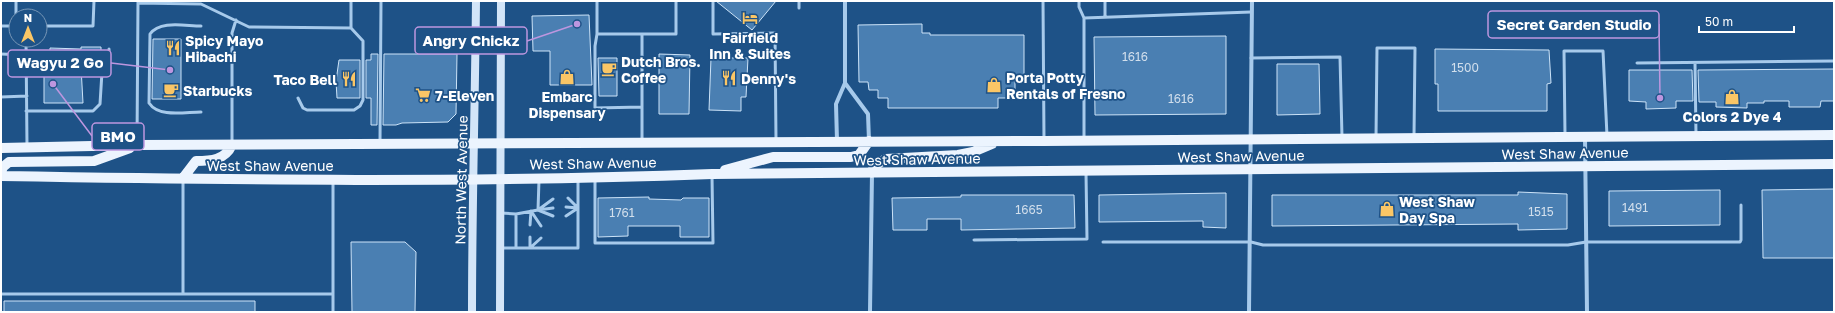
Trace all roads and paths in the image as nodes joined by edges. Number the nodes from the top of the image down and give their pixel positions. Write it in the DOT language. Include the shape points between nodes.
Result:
graph roads {
  1 [pos="94,1"];
  2 [pos="351,1"];
  3 [pos="381,1"];
  4 [pos="476,1"];
  5 [pos="501,1"];
  6 [pos="597,1"];
  7 [pos="676,1"];
  8 [pos="713,1"];
  9 [pos="799,1"];
  10 [pos="845,1"];
  11 [pos="1043,1"];
  12 [pos="1079,1"];
  13 [pos="1105,1"];
  14 [pos="1252,1"];
  15 [pos="138,2"];
  16 [pos="799,8"];
  17 [pos="1251,12"];
  18 [pos="1084,18"];
  19 [pos="1105,18"];
  20 [pos="236,20"];
  21 [pos="48,26"];
  22 [pos="201,26"];
  23 [pos="351,28"];
  24 [pos="597,34"];
  25 [pos="642,34"];
  26 [pos="26,48"];
  27 [pos="109,49"];
  28 [pos="1,54"];
  29 [pos="26,55"];
  30 [pos="1251,58"];
  31 [pos="1834,61"];
  32 [pos="1637,63"];
  33 [pos="1695,63"];
  34 [pos="845,83"];
  35 [pos="1,96"];
  36 [pos="27,96"];
  37 [pos="298,98"];
  38 [pos="642,107"];
  39 [pos="26,111"];
  40 [pos="201,112"];
  41 [pos="1834,135"];
  42 [pos="1696,136"];
  43 [pos="1566,137"];
  44 [pos="1585,137"];
  45 [pos="1607,137"];
  46 [pos="1414,138"];
  47 [pos="1342,139"];
  48 [pos="1376,139"];
  49 [pos="1250,140"];
  50 [pos="869,141"];
  51 [pos="1044,141"];
  52 [pos="1084,141"];
  53 [pos="776,142"];
  54 [pos="837,142"];
  55 [pos="998,142"];
  56 [pos="642,143"];
  57 [pos="380,144"];
  58 [pos="474,144"];
  59 [pos="501,144"];
  60 [pos="137,145"];
  61 [pos="232,145"];
  62 [pos="1,148"];
  63 [pos="27,148"];
  64 [pos="1834,164"];
  65 [pos="1585,167"];
  66 [pos="1250,169"];
  67 [pos="1086,171"];
  68 [pos="1,172"];
  69 [pos="872,173"];
  70 [pos="712,174"];
  71 [pos="1,176"];
  72 [pos="182,178"];
  73 [pos="578,178"];
  74 [pos="595,178"];
  75 [pos="333,179"];
  76 [pos="501,179"];
  77 [pos="539,179"];
  78 [pos="473,180"];
  79 [pos="553,198"];
  80 [pos="568,198"];
  81 [pos="1741,205"];
  82 [pos="566,207"];
  83 [pos="553,208"];
  84 [pos="578,208"];
  85 [pos="538,210"];
  86 [pos="531,211"];
  87 [pos="501,213"];
  88 [pos="516,214"];
  89 [pos="553,216"];
  90 [pos="566,216"];
  91 [pos="530,225"];
  92 [pos="541,226"];
  93 [pos="530,237"];
  94 [pos="541,238"];
  95 [pos="974,240"];
  96 [pos="1103,242"];
  97 [pos="1250,242"];
  98 [pos="1586,242"];
  99 [pos="500,248"];
  100 [pos="516,248"];
  101 [pos="530,248"];
  102 [pos="1,294"];
  103 [pos="182,294"];
  104 [pos="333,294"];
  105 [pos="333,312"];
  106 [pos="472,312"];
  107 [pos="500,312"];
  108 [pos="870,312"];
  109 [pos="1249,312"];
  110 [pos="1587,312"];
  1 -- 21 [label="lane" via="93,26"];
  2 -- 23 [label="lane"];
  3 -- 57 [label="lane"];
  4 -- 58 [label="main road, North West Avenue"];
  5 -- 59 [label="main road"];
  6 -- 24 [label="lane"];
  7 -- 25 [label="lane" via="676,34"];
  8 -- 53 [label="lane" via="713,34 775,33"];
  9 -- 16 [label="lane"];
  10 -- 34 [label="street"];
  11 -- 51 [label="lane"];
  12 -- 18 [label="lane"];
  13 -- 19 [label="lane"];
  14 -- 17 [label="street"];
  15 -- 20 [label="lane" via="201,4"];
  15 -- 60 [label="lane"];
  17 -- 19 [label="lane"];
  17 -- 30 [label="street"];
  18 -- 19 [label="lane"];
  18 -- 52 [label="lane"];
  20 -- 23 [label="lane" via="249,27"];
  20 -- 61 [label="lane" via="232,33"];
  22 -- 40 [label="lane" via="154,28 150,34 149,95 149,103 160,112"];
  23 -- 37 [label="lane" via="363,42 363,100 360,106 354,110 307,110"];
  24 -- 25 [label="lane"];
  24 -- 38 [label="lane" via="595,108"];
  25 -- 38 [label="lane"];
  26 -- 29 [label="lane"];
  27 -- 39 [label="lane" via="109,61 102,72 100,104 92,111"];
  28 -- 29 [label="lane"];
  29 -- 36 [label="lane"];
  30 -- 47 [label="lane" via="1340,57"];
  30 -- 49 [label="street"];
  31 -- 33 [label="lane"];
  32 -- 33 [label="lane"];
  33 -- 42 [label="lane"];
  34 -- 50 [label="street" via="868,114"];
  34 -- 54 [label="street" via="836,104"];
  35 -- 36 [label="lane"];
  36 -- 39 [label="lane"];
  38 -- 56 [label="lane"];
  39 -- 63 [label="lane"];
  41 -- 42 [label="main road, West Shaw Avenue"];
  42 -- 45 [label="main road, West Shaw Avenue"];
  43 -- 44 [label="main road, West Shaw Avenue"];
  43 -- 45 [label="lane" via="1564,51 1603,51"];
  43 -- 46 [label="main road, West Shaw Avenue"];
  44 -- 45 [label="main road, West Shaw Avenue"];
  44 -- 65 [label="street"];
  46 -- 48 [label="main road, West Shaw Avenue"];
  46 -- 48 [label="lane" via="1415,48 1377,48"];
  47 -- 48 [label="main road, West Shaw Avenue"];
  47 -- 49 [label="main road, West Shaw Avenue"];
  49 -- 52 [label="main road, West Shaw Avenue"];
  49 -- 66 [label="street"];
  50 -- 54 [label="main road, West Shaw Avenue"];
  50 -- 55 [label="main road, West Shaw Avenue"];
  50 -- 70 [label="main road" via="859,155 851,157 773,157"];
  51 -- 52 [label="main road, West Shaw Avenue"];
  51 -- 55 [label="main road, West Shaw Avenue"];
  53 -- 54 [label="main road, West Shaw Avenue"];
  53 -- 56 [label="main road, West Shaw Avenue"];
  55 -- 69 [label="main road" via="958,155 886,159 875,165"];
  56 -- 59 [label="main road, West Shaw Avenue"];
  57 -- 58 [label="main road, West Shaw Avenue"];
  57 -- 61 [label="main road, West Shaw Avenue"];
  58 -- 59 [label="main road, West Shaw Avenue"];
  58 -- 78 [label="main road, North West Avenue"];
  59 -- 76 [label="main road"];
  60 -- 61 [label="main road, West Shaw Avenue"];
  60 -- 63 [label="main road, West Shaw Avenue"];
  60 -- 68 [label="main road" via="94,161 9,162"];
  61 -- 72 [label="main road" via="224,156 210,161 196,161"];
  62 -- 63 [label="main road, West Shaw Avenue"];
  64 -- 65 [label="main road, West Shaw Avenue"];
  65 -- 66 [label="main road, West Shaw Avenue"];
  65 -- 98 [label="street"];
  66 -- 67 [label="main road, West Shaw Avenue"];
  66 -- 97 [label="street"];
  67 -- 69 [label="main road, West Shaw Avenue"];
  67 -- 95 [label="lane" via="1087,239"];
  69 -- 70 [label="main road, West Shaw Avenue"];
  69 -- 108 [label="street"];
  70 -- 74 [label="main road, West Shaw Avenue"];
  70 -- 74 [label="lane" via="713,243 595,243"];
  71 -- 72 [label="main road, West Shaw Avenue"];
  72 -- 75 [label="main road, West Shaw Avenue"];
  72 -- 103 [label="lane"];
  73 -- 74 [label="main road, West Shaw Avenue"];
  73 -- 77 [label="main road, West Shaw Avenue"];
  73 -- 84 [label="lane"];
  75 -- 78 [label="main road, West Shaw Avenue"];
  75 -- 104 [label="lane"];
  76 -- 77 [label="main road, West Shaw Avenue"];
  76 -- 78 [label="main road, West Shaw Avenue"];
  76 -- 87 [label="main road"];
  77 -- 85 [label="lane"];
  78 -- 106 [label="main road, North West Avenue"];
  79 -- 85 [label="lane"];
  80 -- 84 [label="lane"];
  81 -- 98 [label="lane" via="1740,242"];
  82 -- 84 [label="lane"];
  83 -- 85 [label="lane"];
  84 -- 90 [label="lane"];
  84 -- 101 [label="lane" via="578,248"];
  85 -- 86 [label="lane"];
  85 -- 89 [label="lane"];
  86 -- 88 [label="lane"];
  86 -- 91 [label="lane"];
  86 -- 92 [label="lane"];
  87 -- 88 [label="lane"];
  87 -- 99 [label="main road"];
  88 -- 100 [label="lane"];
  93 -- 101 [label="lane"];
  94 -- 101 [label="lane"];
  96 -- 97 [label="lane"];
  97 -- 98 [label="lane" via="1263,245 1405,246 1568,245"];
  97 -- 109 [label="street"];
  98 -- 110 [label="street"];
  99 -- 100 [label="lane"];
  99 -- 107 [label="main road"];
  100 -- 101 [label="lane"];
  102 -- 103 [label="lane"];
  103 -- 104 [label="lane"];
  104 -- 105 [label="lane"];
}
